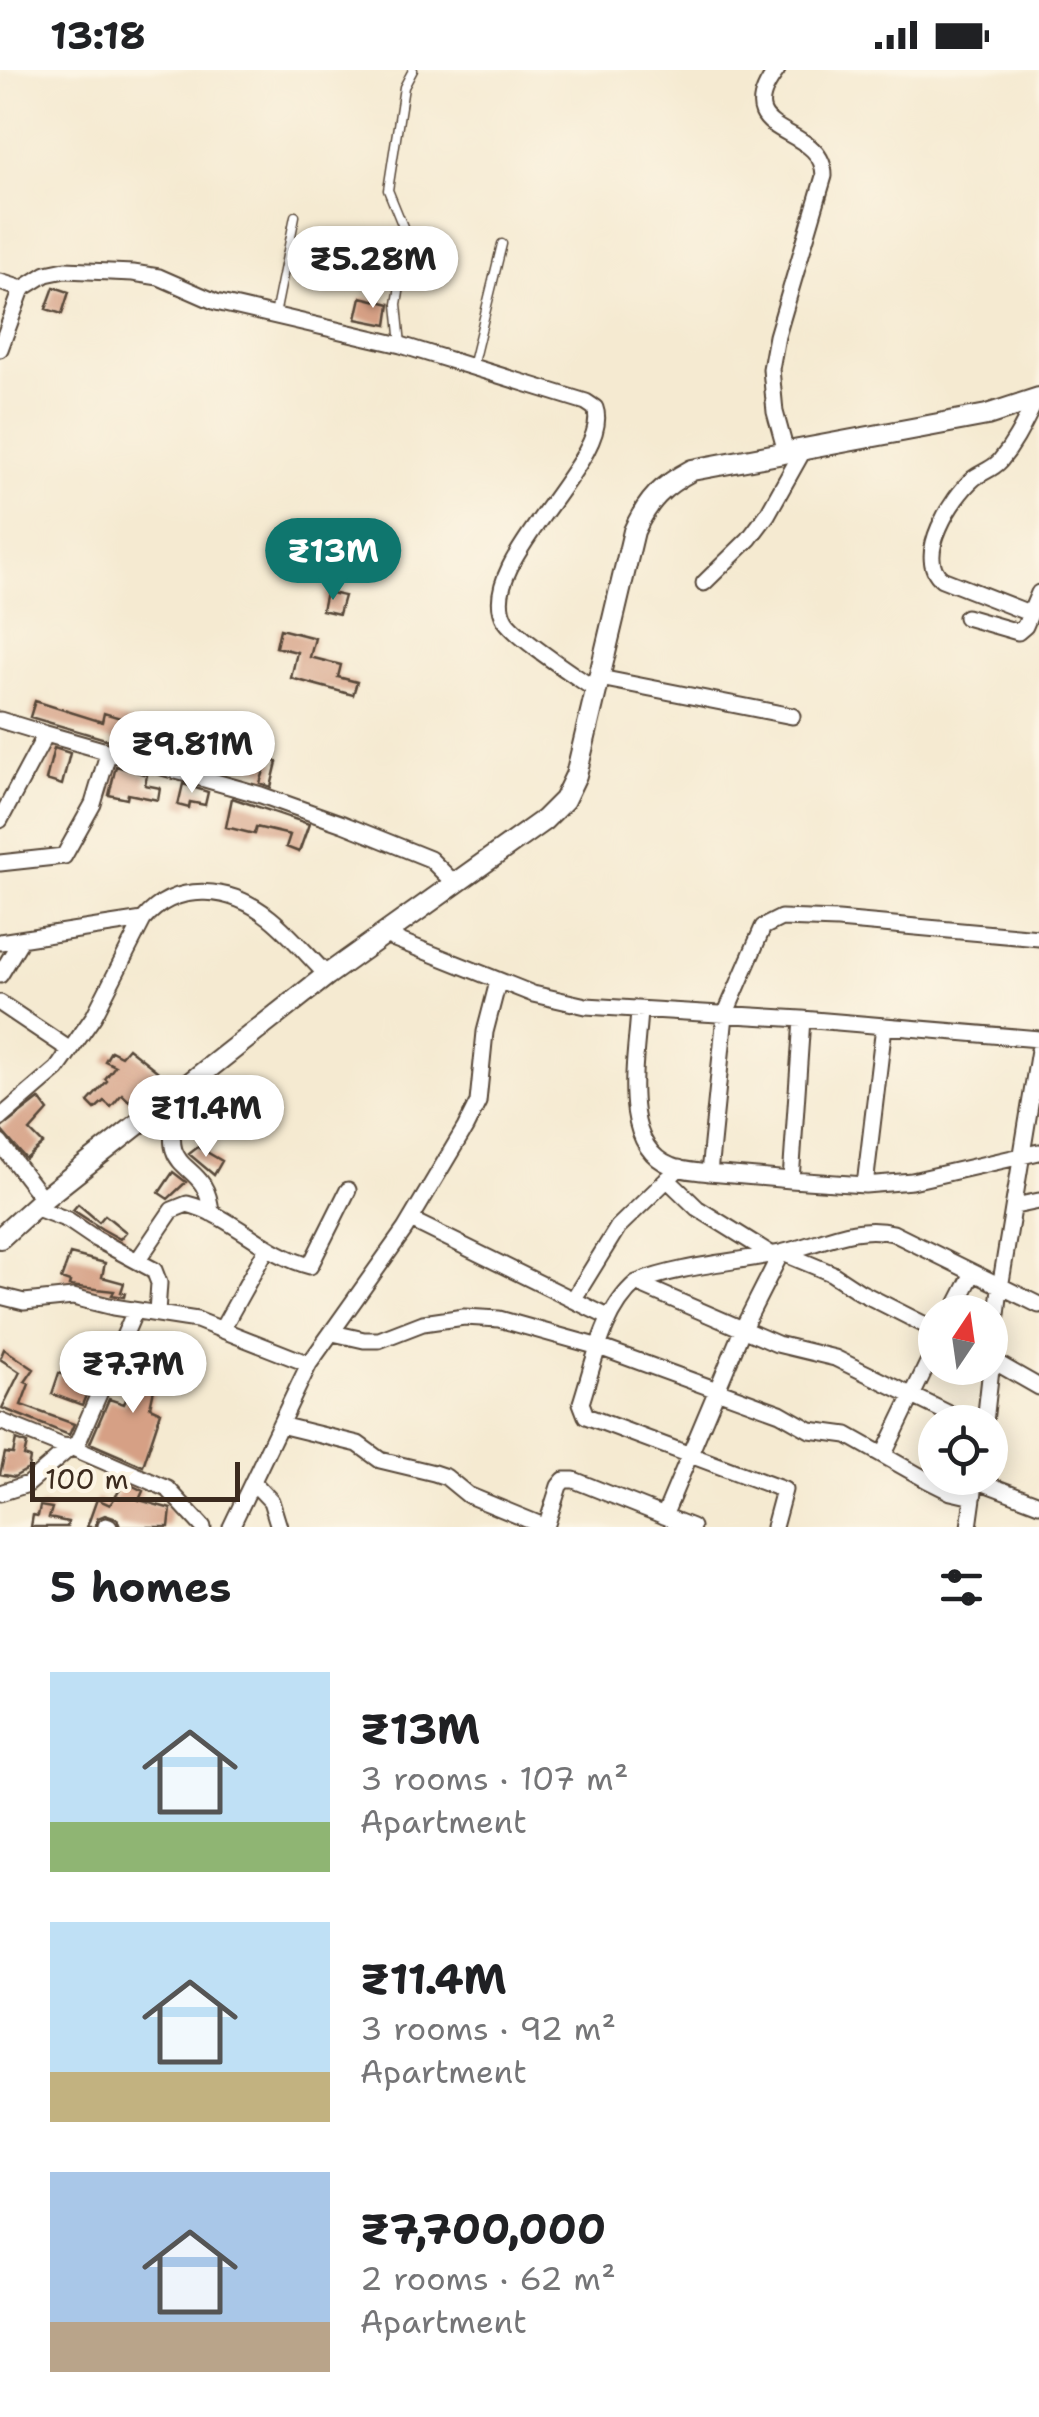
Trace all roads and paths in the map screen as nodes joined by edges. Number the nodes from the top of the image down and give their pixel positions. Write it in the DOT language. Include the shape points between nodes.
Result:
graph roads {
  1 [pos="413,70"];
  2 [pos="777,70"];
  3 [pos="295,216"];
  4 [pos="502,244"];
  5 [pos="0,282"];
  6 [pos="22,290"];
  7 [pos="275,315"];
  8 [pos="401,345"];
  9 [pos="0,349"];
  10 [pos="472,367"];
  11 [pos="1037,399"];
  12 [pos="795,451"];
  13 [pos="704,583"];
  14 [pos="1039,593"];
  15 [pos="1029,613"];
  16 [pos="966,617"];
  17 [pos="598,685"];
  18 [pos="792,716"];
  19 [pos="0,720"];
  20 [pos="46,734"];
  21 [pos="108,754"];
  22 [pos="0,820"];
  23 [pos="0,863"];
  24 [pos="456,885"];
  25 [pos="144,920"];
  26 [pos="382,934"];
  27 [pos="1039,938"];
  28 [pos="20,940"];
  29 [pos="0,942"];
  30 [pos="0,975"];
  31 [pos="326,975"];
  32 [pos="498,982"];
  33 [pos="0,1002"];
  34 [pos="638,1010"];
  35 [pos="725,1015"];
  36 [pos="802,1019"];
  37 [pos="884,1026"];
  38 [pos="1039,1039"];
  39 [pos="70,1050"];
  40 [pos="1039,1050"];
  41 [pos="148,1116"];
  42 [pos="0,1118"];
  43 [pos="0,1143"];
  44 [pos="1031,1153"];
  45 [pos="709,1173"];
  46 [pos="673,1174"];
  47 [pos="791,1180"];
  48 [pos="865,1184"];
  49 [pos="348,1190"];
  50 [pos="1039,1202"];
  51 [pos="38,1203"];
  52 [pos="1015,1206"];
  53 [pos="210,1214"];
  54 [pos="411,1220"];
  55 [pos="2,1234"];
  56 [pos="267,1248"];
  57 [pos="776,1253"];
  58 [pos="138,1260"];
  59 [pos="973,1273"];
  60 [pos="636,1283"];
  61 [pos="1000,1288"];
  62 [pos="962,1295"];
  63 [pos="999,1295"];
  64 [pos="0,1296"];
  65 [pos="573,1300"];
  66 [pos="1039,1304"];
  67 [pos="135,1310"];
  68 [pos="157,1312"];
  69 [pos="610,1318"];
  70 [pos="918,1321"];
  71 [pos="222,1328"];
  72 [pos="743,1328"];
  73 [pos="333,1333"];
  74 [pos="599,1347"];
  75 [pos="309,1364"];
  76 [pos="1008,1370"];
  77 [pos="918,1384"];
  78 [pos="1039,1387"];
  79 [pos="717,1390"];
  80 [pos="912,1397"];
  81 [pos="929,1405"];
  82 [pos="0,1421"];
  83 [pos="280,1425"];
  84 [pos="71,1447"];
  85 [pos="884,1454"];
  86 [pos="690,1455"];
  87 [pos="918,1473"];
  88 [pos="253,1482"];
  89 [pos="0,1493"];
  90 [pos="974,1495"];
  91 [pos="1008,1495"];
  92 [pos="1039,1504"];
  93 [pos="664,1516"];
  94 [pos="202,1527"];
  95 [pos="230,1527"];
  96 [pos="280,1527"];
  97 [pos="692,1527"];
  98 [pos="774,1527"];
  99 [pos="969,1527"];
  1 -- 8 [label="lane" via="404,87 388,190 408,239 397,304"];
  2 -- 12 [label="street" via="763,90 762,111 806,143 824,166 771,369 775,412"];
  3 -- 7 [label="lane"];
  4 -- 10 [label="lane"];
  5 -- 6 [label="street"];
  6 -- 7 [label="street" via="65,270 132,274"];
  6 -- 9 [label="street"];
  7 -- 8 [label="street"];
  8 -- 10 [label="street"];
  10 -- 17 [label="street" via="586,402 598,417 586,452 526,540 501,602 508,624"];
  11 -- 12 [label="street" via="987,415"];
  11 -- 15 [label="street" via="997,464 953,503 930,552 942,579"];
  12 -- 13 [label="street" via="758,527"];
  12 -- 17 [label="street" via="692,470 646,504"];
  14 -- 15 [label="street"];
  15 -- 16 [label="street" via="1018,632"];
  17 -- 18 [label="street"];
  17 -- 24 [label="street" via="564,800"];
  19 -- 20 [label="street"];
  20 -- 21 [label="street"];
  20 -- 22 [label="street"];
  21 -- 23 [label="street" via="93,804 64,856"];
  21 -- 24 [label="street" via="343,824 430,860"];
  24 -- 26 [label="street"];
  25 -- 28 [label="street"];
  25 -- 31 [label="street" via="179,893 220,895 269,917"];
  25 -- 39 [label="street"];
  26 -- 31 [label="street"];
  26 -- 32 [label="street"];
  27 -- 35 [label="street" via="782,918 759,932"];
  28 -- 29 [label="street"];
  28 -- 30 [label="street"];
  31 -- 41 [label="street"];
  32 -- 34 [label="street" via="556,1001"];
  32 -- 54 [label="street" via="478,1102"];
  33 -- 39 [label="street"];
  34 -- 35 [label="street"];
  34 -- 46 [label="street" via="635,1122 643,1142"];
  35 -- 36 [label="street"];
  35 -- 45 [label="street"];
  36 -- 37 [label="street"];
  36 -- 47 [label="street"];
  37 -- 38 [label="street"];
  37 -- 48 [label="street"];
  39 -- 42 [label="street"];
  40 -- 44 [label="street"];
  41 -- 51 [label="street"];
  41 -- 53 [label="street" via="170,1125 174,1150 204,1185"];
  43 -- 51 [label="street"];
  44 -- 48 [label="street" via="912,1181"];
  44 -- 52 [label="street"];
  45 -- 46 [label="street"];
  45 -- 47 [label="street"];
  46 -- 57 [label="street" via="696,1208"];
  46 -- 65 [label="street" via="618,1227"];
  47 -- 48 [label="street"];
  49 -- 56 [label="street" via="313,1264"];
  50 -- 52 [label="street"];
  51 -- 55 [label="street"];
  51 -- 58 [label="street"];
  52 -- 61 [label="street"];
  53 -- 56 [label="street"];
  53 -- 58 [label="street" via="188,1204 172,1210"];
  54 -- 65 [label="street"];
  54 -- 73 [label="street"];
  56 -- 71 [label="street"];
  57 -- 59 [label="street" via="876,1229"];
  57 -- 60 [label="street"];
  57 -- 70 [label="street" via="832,1272"];
  57 -- 72 [label="street"];
  58 -- 68 [label="street" via="154,1270 159,1283"];
  59 -- 61 [label="street"];
  59 -- 62 [label="street"];
  60 -- 69 [label="street"];
  60 -- 72 [label="street"];
  61 -- 63 [label="street"];
  61 -- 66 [label="street"];
  64 -- 67 [label="street" via="24,1302 73,1296"];
  65 -- 69 [label="street"];
  67 -- 68 [label="street"];
  67 -- 84 [label="street"];
  68 -- 71 [label="street"];
  69 -- 74 [label="street"];
  71 -- 75 [label="street"];
  72 -- 79 [label="street"];
  72 -- 80 [label="street" via="835,1358"];
  73 -- 74 [label="street" via="380,1340 422,1324 483,1317"];
  73 -- 75 [label="street"];
  74 -- 79 [label="street"];
  74 -- 86 [label="street" via="581,1402 586,1416"];
  75 -- 83 [label="street"];
  76 -- 78 [label="street"];
  77 -- 80 [label="street"];
  79 -- 85 [label="street"];
  79 -- 86 [label="street"];
  80 -- 81 [label="street"];
  80 -- 85 [label="street"];
  82 -- 84 [label="street"];
  83 -- 88 [label="street"];
  83 -- 93 [label="street" via="434,1472 546,1527 564,1480"];
  84 -- 89 [label="street" via="28,1484"];
  84 -- 94 [label="street" via="168,1489"];
  85 -- 87 [label="street"];
  86 -- 93 [label="street"];
  86 -- 98 [label="street" via="784,1490"];
  88 -- 95 [label="street"];
  88 -- 96 [label="street" via="271,1501"];
  90 -- 99 [label="street"];
  91 -- 92 [label="street"];
  93 -- 97 [label="street"];
}
